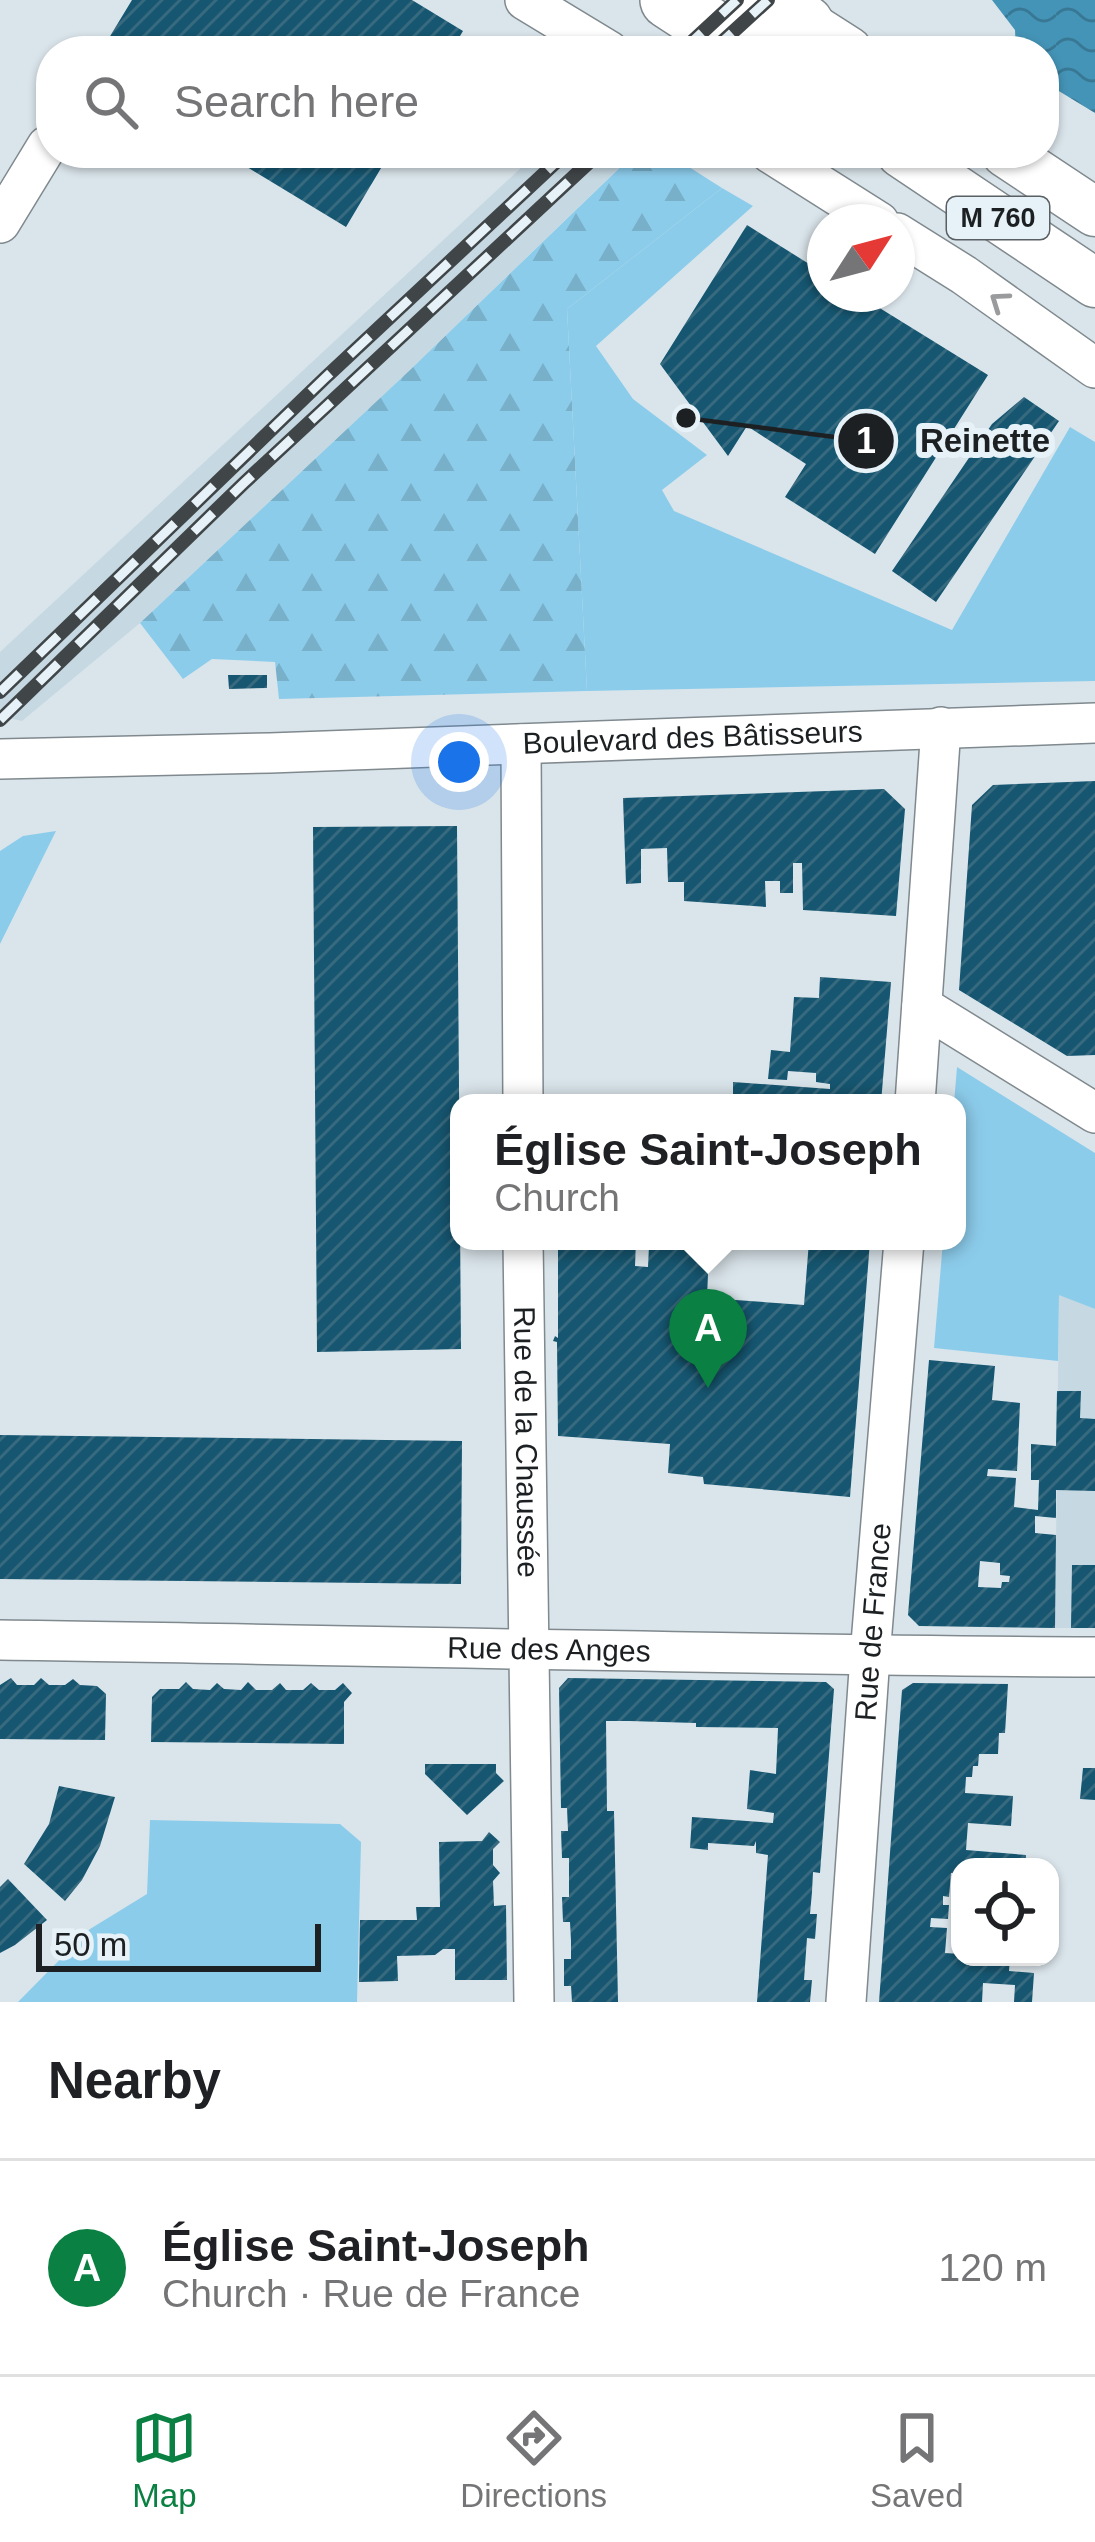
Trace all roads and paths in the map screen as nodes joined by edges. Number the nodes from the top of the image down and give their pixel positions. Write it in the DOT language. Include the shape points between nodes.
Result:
graph roads {
  1 [pos="525,0"];
  2 [pos="646,0"];
  3 [pos="669,0"];
  4 [pos="584,36"];
  5 [pos="707,36"];
  6 [pos="723,36"];
  7 [pos="36,164"];
  8 [pos="794,168"];
  9 [pos="923,168"];
  10 [pos="1029,168"];
  11 [pos="851,204"];
  12 [pos="1095,212"];
  13 [pos="0,224"];
  14 [pos="915,244"];
  15 [pos="1095,283"];
  16 [pos="1095,368"];
  17 [pos="1095,723"];
  18 [pos="941,727"];
  19 [pos="521,744"];
  20 [pos="0,759"];
  21 [pos="922,1006"];
  22 [pos="523,1094"];
  23 [pos="916,1094"];
  24 [pos="1095,1113"];
  25 [pos="523,1250"];
  26 [pos="903,1250"];
  27 [pos="0,1640"];
  28 [pos="528,1648"];
  29 [pos="870,1656"];
  30 [pos="1095,1657"];
  31 [pos="534,2002"];
  32 [pos="846,2002"];
  1 -- 4 [label="street"];
  2 -- 5 [label="main road"];
  3 -- 6 [label="highway"];
  7 -- 13 [label="street"];
  8 -- 11 [label="street"];
  9 -- 15 [label="main road, M 760"];
  10 -- 12 [label="main road, M 760"];
  16 -- 14 [label="street, one-way"];
  17 -- 18 [label="street, Boulevard des Bâtisseurs"];
  18 -- 19 [label="street, Boulevard des Bâtisseurs"];
  18 -- 21 [label="street"];
  19 -- 20 [label="street, Boulevard des Bâtisseurs"];
  19 -- 22 [label="street"];
  21 -- 23 [label="street"];
  21 -- 24 [label="street"];
  25 -- 28 [label="street, Rue de la Chaussée"];
  26 -- 29 [label="street, Rue de France"];
  27 -- 28 [label="street, Rue des Anges"];
  28 -- 29 [label="street, Rue des Anges"];
  28 -- 31 [label="street, Rue de la Chaussée"];
  29 -- 30 [label="street, Rue des Anges"];
  29 -- 32 [label="street, Rue de France"];
}
